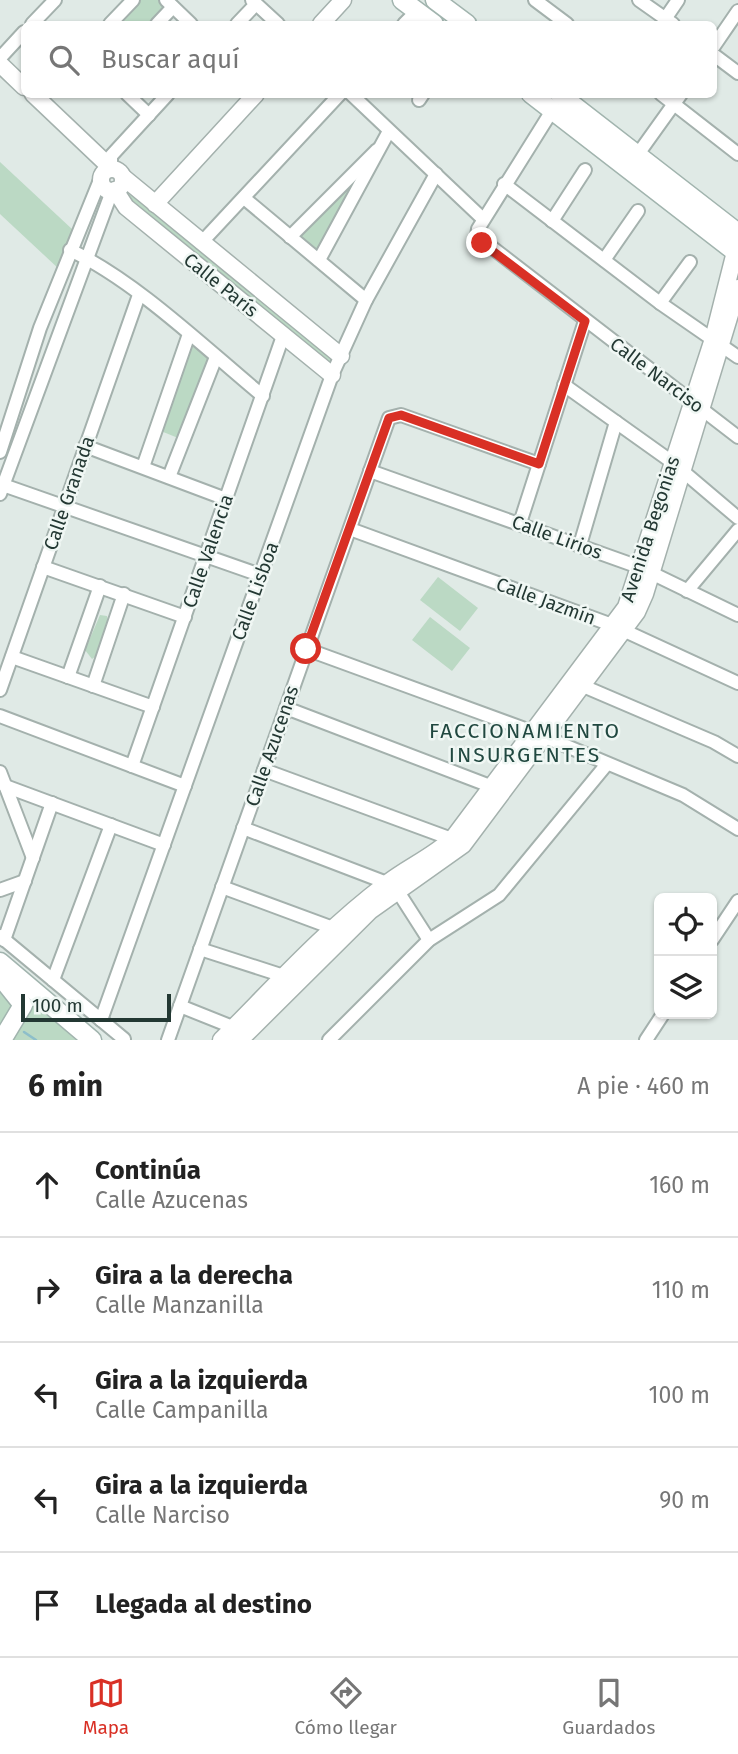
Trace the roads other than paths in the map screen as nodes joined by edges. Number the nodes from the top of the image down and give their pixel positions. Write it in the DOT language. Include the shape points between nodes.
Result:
graph roads {
  1 [pos="55,0"];
  2 [pos="133,0"];
  3 [pos="343,0"];
  4 [pos="402,0"];
  5 [pos="435,0"];
  6 [pos="535,0"];
  7 [pos="639,0"];
  8 [pos="678,0"];
  9 [pos="254,2"];
  10 [pos="169,4"];
  11 [pos="417,11"];
  12 [pos="738,11"];
  13 [pos="36,20"];
  14 [pos="113,21"];
  15 [pos="159,21"];
  16 [pos="188,21"];
  17 [pos="239,21"];
  18 [pos="275,21"];
  19 [pos="324,21"];
  20 [pos="407,21"];
  21 [pos="430,21"];
  22 [pos="463,21"];
  23 [pos="563,21"];
  24 [pos="668,21"];
  25 [pos="669,21"];
  26 [pos="21,35"];
  27 [pos="717,40"];
  28 [pos="0,58"];
  29 [pos="717,58"];
  30 [pos="0,64"];
  31 [pos="738,73"];
  32 [pos="21,84"];
  33 [pos="37,98"];
  34 [pos="131,98"];
  35 [pos="164,98"];
  36 [pos="252,98"];
  37 [pos="336,98"];
  38 [pos="355,98"];
  39 [pos="678,100"];
  40 [pos="556,102"];
  41 [pos="149,115"];
  42 [pos="389,131"];
  43 [pos="380,148"];
  44 [pos="738,155"];
  45 [pos="633,161"];
  46 [pos="584,170"];
  47 [pos="436,174"];
  48 [pos="112,181"];
  49 [pos="505,184"];
  50 [pos="244,198"];
  51 [pos="155,204"];
  52 [pos="638,211"];
  53 [pos="483,219"];
  54 [pos="552,221"];
  55 [pos="738,233"];
  56 [pos="290,237"];
  57 [pos="201,243"];
  58 [pos="737,249"];
  59 [pos="70,250"];
  60 [pos="88,258"];
  61 [pos="319,260"];
  62 [pos="604,260"];
  63 [pos="690,262"];
  64 [pos="738,288"];
  65 [pos="139,295"];
  66 [pos="366,300"];
  67 [pos="660,303"];
  68 [pos="585,321"];
  69 [pos="188,334"];
  70 [pos="283,336"];
  71 [pos="717,342"];
  72 [pos="341,356"];
  73 [pos="216,357"];
  74 [pos="738,357"];
  75 [pos="332,375"];
  76 [pos="564,385"];
  77 [pos="262,396"];
  78 [pos="696,405"];
  79 [pos="616,422"];
  80 [pos="738,437"];
  81 [pos="85,446"];
  82 [pos="4,456"];
  83 [pos="539,464"];
  84 [pos="142,467"];
  85 [pos="677,467"];
  86 [pos="370,471"];
  87 [pos="169,477"];
  88 [pos="2,489"];
  89 [pos="226,499"];
  90 [pos="64,506"];
  91 [pos="738,518"];
  92 [pos="520,523"];
  93 [pos="349,530"];
  94 [pos="738,530"];
  95 [pos="580,545"];
  96 [pos="206,556"];
  97 [pos="44,567"];
  98 [pos="645,570"];
  99 [pos="260,575"];
  100 [pos="100,586"];
  101 [pos="687,591"];
  102 [pos="124,594"];
  103 [pos="738,615"];
  104 [pos="185,617"];
  105 [pos="619,628"];
  106 [pos="306,649"];
  107 [pos="12,657"];
  108 [pos="68,677"];
  109 [pos="738,683"];
  110 [pos="577,684"];
  111 [pos="93,686"];
  112 [pos="0,690"];
  113 [pos="153,707"];
  114 [pos="286,708"];
  115 [pos="0,716"];
  116 [pos="539,735"];
  117 [pos="738,756"];
  118 [pos="607,764"];
  119 [pos="132,766"];
  120 [pos="264,770"];
  121 [pos="0,772"];
  122 [pos="5,786"];
  123 [pos="185,786"];
  124 [pos="499,789"];
  125 [pos="52,803"];
  126 [pos="111,825"];
  127 [pos="243,828"];
  128 [pos="738,830"];
  129 [pos="458,842"];
  130 [pos="164,845"];
  131 [pos="33,858"];
  132 [pos="25,881"];
  133 [pos="392,886"];
  134 [pos="222,887"];
  135 [pos="0,890"];
  136 [pos="738,901"];
  137 [pos="341,931"];
  138 [pos="717,932"];
  139 [pos="2,938"];
  140 [pos="429,940"];
  141 [pos="200,949"];
  142 [pos="0,962"];
  143 [pos="0,976"];
  144 [pos="53,980"];
  145 [pos="293,980"];
  146 [pos="180,1006"];
  147 [pos="660,1019"];
  148 [pos="101,1020"];
  149 [pos="240,1033"];
  150 [pos="4,1037"];
  151 [pos="124,1039"];
  152 [pos="92,1040"];
  153 [pos="168,1040"];
  154 [pos="221,1040"];
  155 [pos="329,1040"];
  156 [pos="646,1040"];
  1 -- 13 [label="street"];
  2 -- 14 [label="street"];
  3 -- 19 [label="street"];
  4 -- 11 [label="main road"];
  5 -- 22 [label="main road"];
  6 -- 23 [label="street"];
  7 -- 24 [label="street"];
  8 -- 25 [label="street"];
  9 -- 17 [label="street"];
  9 -- 18 [label="street"];
  10 -- 15 [label="street"];
  10 -- 16 [label="street"];
  11 -- 20 [label="street"];
  11 -- 21 [label="main road"];
  12 -- 27 [label="street"];
  26 -- 28 [label="street"];
  29 -- 31 [label="street"];
  30 -- 32 [label="street"];
  33 -- 48 [label="street, Calle París"];
  34 -- 41 [label="street"];
  35 -- 41 [label="street"];
  36 -- 51 [label="street"];
  37 -- 50 [label="street"];
  38 -- 42 [label="street"];
  39 -- 44 [label="street"];
  39 -- 45 [label="street"];
  40 -- 45 [label="main road"];
  40 -- 49 [label="street"];
  41 -- 48 [label="street" via="111,156"];
  42 -- 43 [label="street"];
  42 -- 47 [label="street"];
  43 -- 56 [label="street"];
  43 -- 61 [label="street"];
  45 -- 55 [label="main road"];
  45 -- 58 [label="main road"];
  46 -- 54 [label="street"];
  47 -- 53 [label="street"];
  47 -- 66 [label="street, Calle Lisboa"];
  48 -- 51 [label="street, Calle París"];
  48 -- 59 [label="street"];
  48 -- 60 [label="street"];
  48 -- 70 [label="street, Calle París" via="126,207"];
  49 -- 53 [label="street"];
  49 -- 54 [label="street"];
  50 -- 56 [label="street"];
  50 -- 57 [label="street"];
  51 -- 57 [label="street, Calle París"];
  52 -- 62 [label="street"];
  53 -- 68 [label="street, Calle Narciso" via="477,236"];
  54 -- 62 [label="street"];
  56 -- 61 [label="street"];
  57 -- 72 [label="street, Calle París"];
  58 -- 71 [label="street, Avenida Begonias"];
  59 -- 60 [label="street"];
  59 -- 82 [label="street" via="40,328"];
  60 -- 65 [label="street"];
  60 -- 82 [label="street"];
  61 -- 66 [label="street"];
  62 -- 67 [label="street"];
  63 -- 67 [label="street"];
  64 -- 71 [label="street, Avenida Begonias"];
  65 -- 69 [label="street"];
  65 -- 81 [label="street, Calle Granada"];
  66 -- 72 [label="street, Calle Lisboa"];
  67 -- 71 [label="street"];
  68 -- 76 [label="street"];
  68 -- 78 [label="street, Calle Narciso"];
  69 -- 73 [label="street"];
  69 -- 84 [label="street"];
  70 -- 75 [label="street, Calle París"];
  70 -- 77 [label="street, Calle Valencia"];
  71 -- 74 [label="street"];
  71 -- 78 [label="street, Avenida Begonias"];
  72 -- 75 [label="street, Calle Lisboa"];
  73 -- 77 [label="street"];
  73 -- 87 [label="street"];
  75 -- 99 [label="street, Calle Lisboa"];
  76 -- 79 [label="street"];
  76 -- 83 [label="street"];
  77 -- 89 [label="street, Calle Valencia"];
  78 -- 80 [label="street, Calle Narciso"];
  78 -- 85 [label="street, Avenida Begonias"];
  79 -- 85 [label="street"];
  79 -- 95 [label="street"];
  81 -- 84 [label="street"];
  81 -- 90 [label="street, Calle Granada"];
  82 -- 88 [label="street"];
  83 -- 86 [label="street, Calle Azucenas" via="393,415"];
  83 -- 92 [label="street"];
  84 -- 87 [label="street"];
  85 -- 91 [label="street"];
  85 -- 98 [label="street, Avenida Begonias"];
  86 -- 92 [label="street, Calle Lirios"];
  86 -- 93 [label="street, Calle Azucenas"];
  87 -- 89 [label="street"];
  88 -- 90 [label="street"];
  89 -- 96 [label="street, Calle Valencia"];
  90 -- 96 [label="street"];
  90 -- 97 [label="street, Calle Granada"];
  92 -- 95 [label="street, Calle Lirios"];
  93 -- 105 [label="street, Calle Jazmín"];
  93 -- 106 [label="street, Calle Azucenas"];
  94 -- 101 [label="street"];
  95 -- 98 [label="street, Calle Lirios"];
  96 -- 99 [label="street"];
  96 -- 104 [label="street, Calle Valencia"];
  97 -- 100 [label="street"];
  97 -- 107 [label="street, Calle Granada"];
  98 -- 101 [label="street, Calle Lirios"];
  98 -- 105 [label="street, Avenida Begonias" via="641,603"];
  99 -- 123 [label="street, Calle Lisboa"];
  100 -- 102 [label="street"];
  100 -- 108 [label="street"];
  101 -- 103 [label="street, Calle Lirios"];
  102 -- 104 [label="street"];
  102 -- 111 [label="street"];
  104 -- 113 [label="street, Calle Valencia"];
  105 -- 109 [label="street, Calle Jazmín"];
  105 -- 110 [label="street, Avenida Begonias"];
  106 -- 114 [label="street, Calle Azucenas"];
  106 -- 116 [label="street"];
  107 -- 108 [label="street"];
  107 -- 112 [label="street, Calle Granada"];
  108 -- 111 [label="street"];
  110 -- 116 [label="street, Avenida Begonias"];
  110 -- 117 [label="street" via="714,741"];
  111 -- 113 [label="street"];
  113 -- 119 [label="street, Calle Valencia"];
  114 -- 120 [label="street, Calle Azucenas"];
  114 -- 124 [label="street"];
  115 -- 119 [label="street"];
  116 -- 118 [label="street"];
  116 -- 124 [label="street, Avenida Begonias"];
  118 -- 128 [label="street" via="683,795"];
  118 -- 140 [label="street" via="499,895"];
  119 -- 123 [label="street"];
  120 -- 127 [label="street, Calle Azucenas"];
  120 -- 129 [label="street"];
  121 -- 122 [label="street"];
  122 -- 125 [label="street"];
  122 -- 131 [label="street"];
  123 -- 130 [label="street, Calle Lisboa"];
  124 -- 129 [label="street, Avenida Begonias"];
  125 -- 126 [label="street"];
  125 -- 131 [label="street"];
  126 -- 130 [label="street"];
  126 -- 144 [label="street"];
  127 -- 133 [label="street"];
  127 -- 134 [label="street, Calle Azucenas"];
  129 -- 133 [label="street, Avenida Begonias"];
  130 -- 148 [label="street, Calle Lisboa"];
  131 -- 132 [label="street"];
  132 -- 135 [label="street"];
  132 -- 139 [label="street"];
  133 -- 137 [label="street, Avenida Begonias"];
  133 -- 140 [label="street"];
  134 -- 137 [label="street"];
  134 -- 141 [label="street, Calle Azucenas"];
  136 -- 138 [label="street"];
  137 -- 145 [label="street, Avenida Begonias"];
  139 -- 144 [label="street"];
  140 -- 155 [label="street"];
  141 -- 145 [label="street"];
  141 -- 146 [label="street, Calle Azucenas"];
  142 -- 152 [label="main road"];
  143 -- 150 [label="main road" via="22,1002"];
  144 -- 148 [label="street"];
  145 -- 149 [label="street, Avenida Begonias"];
  146 -- 149 [label="street"];
  146 -- 153 [label="street, Calle Azucenas"];
  147 -- 156 [label="street"];
  148 -- 151 [label="street"];
  149 -- 154 [label="street, Avenida Begonias"];
}
